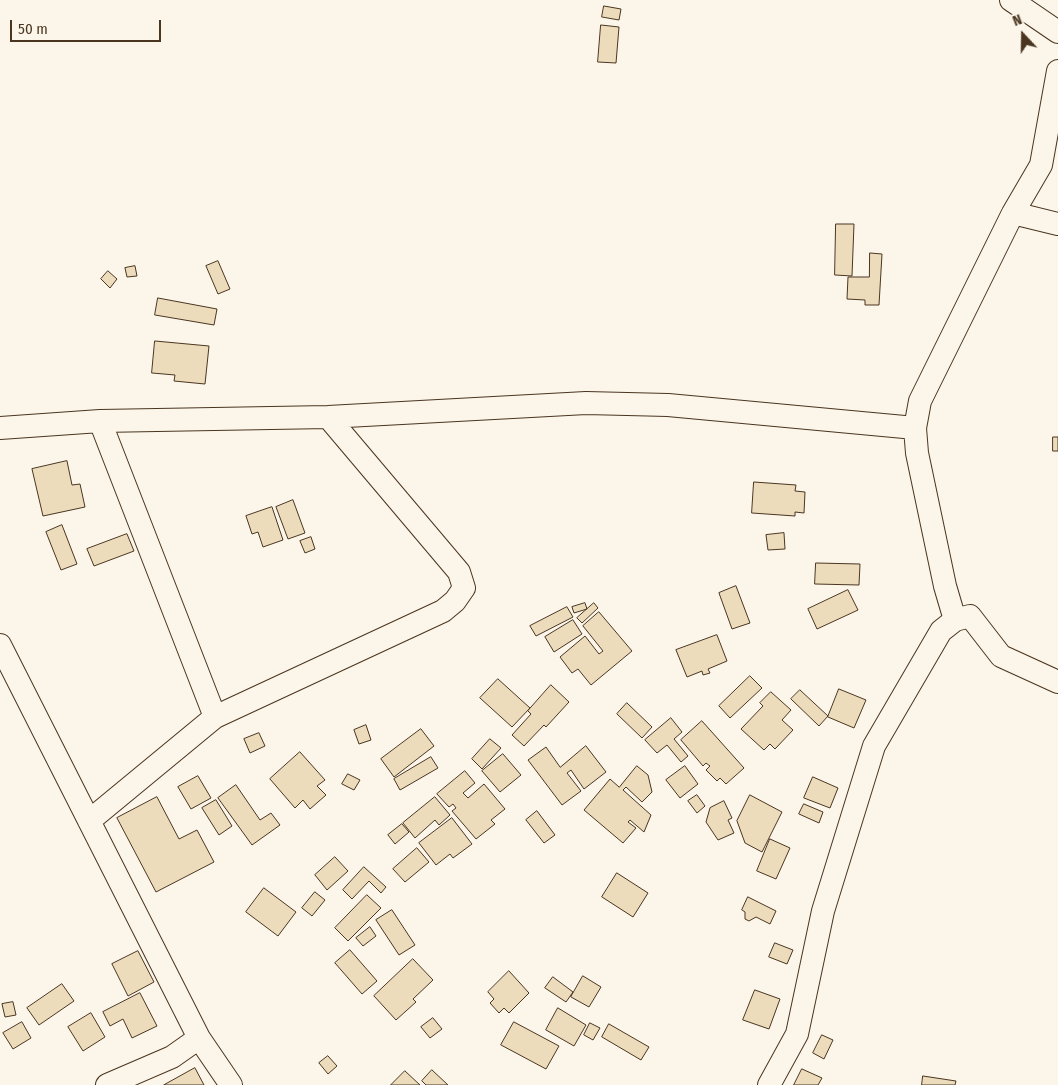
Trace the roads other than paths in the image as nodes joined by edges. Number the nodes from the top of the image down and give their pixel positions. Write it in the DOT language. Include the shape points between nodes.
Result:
graph roads {
  1 [pos="1011,0"];
  2 [pos="1058,32"];
  3 [pos="1058,71"];
  4 [pos="1013,214"];
  5 [pos="1058,224"];
  6 [pos="328,417"];
  7 [pos="100,421"];
  8 [pos="0,428"];
  9 [pos="915,428"];
  10 [pos="954,620"];
  11 [pos="0,645"];
  12 [pos="1058,682"];
  13 [pos="215,717"];
  14 [pos="89,821"];
  15 [pos="199,1038"];
  16 [pos="107,1085"];
  17 [pos="231,1085"];
  18 [pos="769,1085"];
  1 -- 2 [label="street"];
  3 -- 4 [label="street" via="1041,165"];
  4 -- 5 [label="street"];
  4 -- 9 [label="street" via="920,401"];
  6 -- 7 [label="street"];
  6 -- 9 [label="street" via="586,403 668,405"];
  6 -- 13 [label="street" via="459,572 464,588 443,611"];
  7 -- 8 [label="street"];
  7 -- 13 [label="street"];
  9 -- 10 [label="street" via="921,472"];
  10 -- 12 [label="street" via="970,616 1001,656"];
  10 -- 18 [label="street" via="941,631 874,746 823,911 797,1034"];
  11 -- 14 [label="street"];
  13 -- 14 [label="street"];
  14 -- 15 [label="street"];
  15 -- 16 [label="street" via="172,1057"];
  15 -- 17 [label="street"];
}
